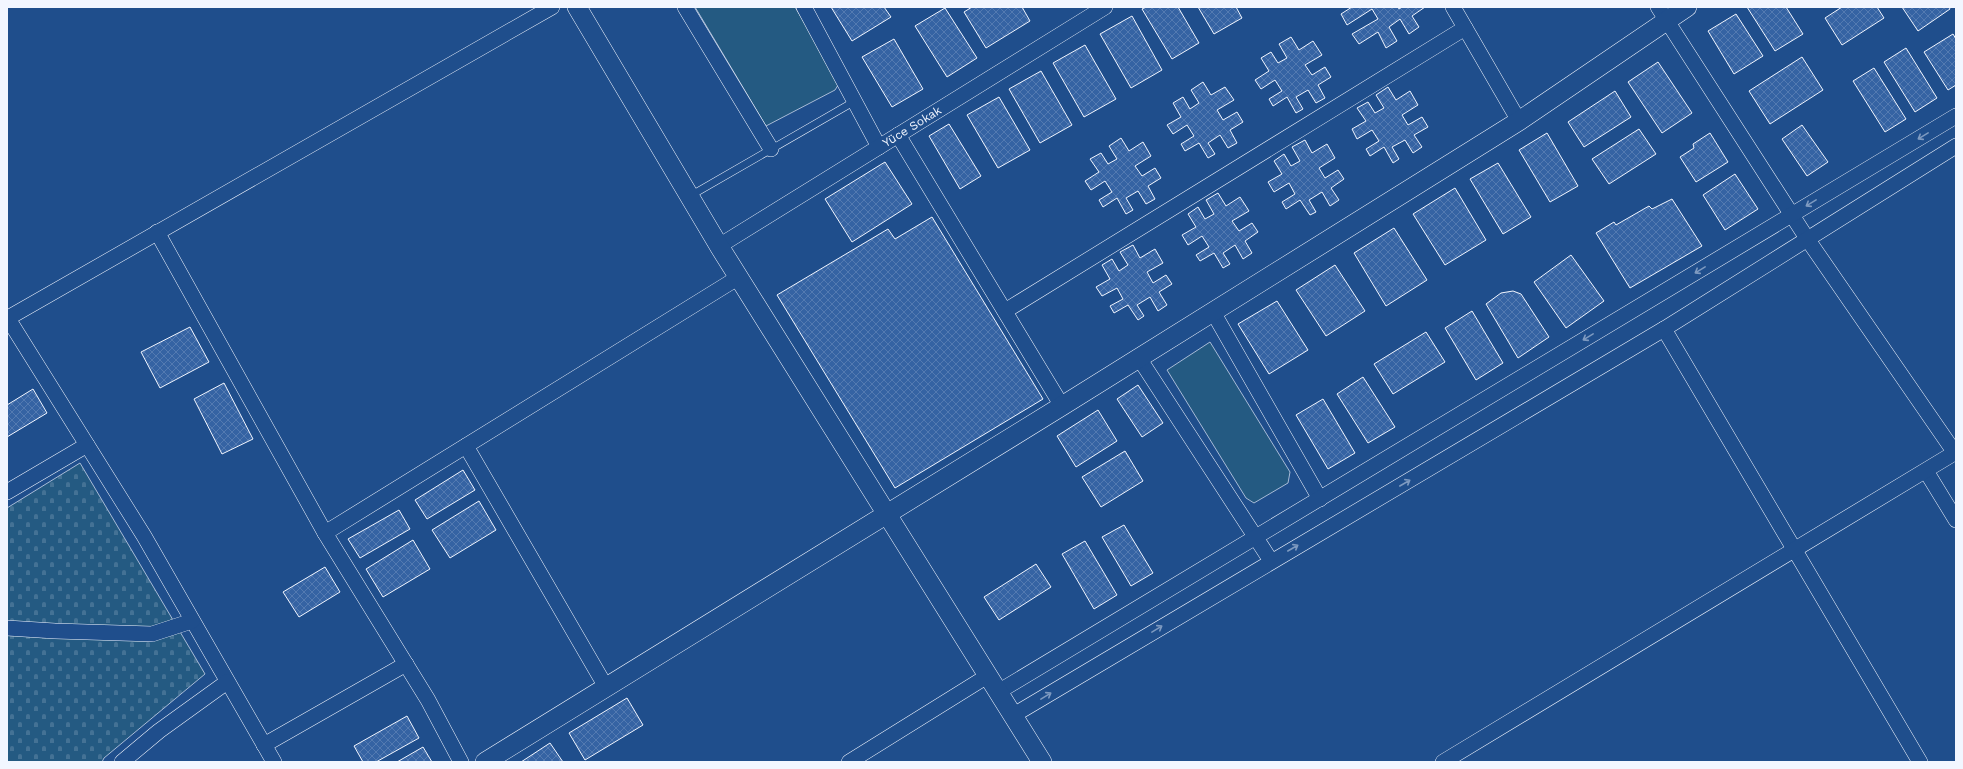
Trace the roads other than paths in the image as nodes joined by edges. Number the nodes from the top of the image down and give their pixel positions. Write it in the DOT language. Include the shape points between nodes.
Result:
graph roads {
  1 [pos="552,7"];
  2 [pos="577,7"];
  3 [pos="685,7"];
  4 [pos="804,7"];
  5 [pos="1105,7"];
  6 [pos="1453,7"];
  7 [pos="1687,7"];
  8 [pos="1662,13"];
  9 [pos="1465,28"];
  10 [pos="855,101"];
  11 [pos="1956,116"];
  12 [pos="1519,120"];
  13 [pos="898,135"];
  14 [pos="1956,146"];
  15 [pos="879,147"];
  16 [pos="771,149"];
  17 [pos="690,196"];
  18 [pos="1792,214"];
  19 [pos="158,232"];
  20 [pos="1808,240"];
  21 [pos="719,246"];
  22 [pos="739,277"];
  23 [pos="1005,311"];
  24 [pos="1213,312"];
  25 [pos="7,317"];
  26 [pos="1664,329"];
  27 [pos="1139,358"];
  28 [pos="1062,406"];
  29 [pos="87,445"];
  30 [pos="466,446"];
  31 [pos="1955,453"];
  32 [pos="1926,471"];
  33 [pos="7,492"];
  34 [pos="1320,499"];
  35 [pos="888,513"];
  36 [pos="1956,520"];
  37 [pos="325,533"];
  38 [pos="1256,537"];
  39 [pos="1795,550"];
  40 [pos="1271,560"];
  41 [pos="192,621"];
  42 [pos="7,628"];
  43 [pos="406,664"];
  44 [pos="989,675"];
  45 [pos="228,682"];
  46 [pos="606,687"];
  47 [pos="998,692"];
  48 [pos="1012,716"];
  49 [pos="264,745"];
  50 [pos="122,762"];
  51 [pos="274,762"];
  52 [pos="461,762"];
  53 [pos="485,762"];
  54 [pos="849,762"];
  55 [pos="1042,762"];
  56 [pos="1443,762"];
  57 [pos="1920,762"];
  1 -- 19 [label="street"];
  2 -- 17 [label="street"];
  3 -- 16 [label="street"];
  4 -- 10 [label="street"];
  5 -- 13 [label="street, Yüce Sokak"];
  6 -- 9 [label="street"];
  7 -- 8 [label="street"];
  8 -- 12 [label="street"];
  8 -- 18 [label="street"];
  9 -- 12 [label="street"];
  9 -- 23 [label="street"];
  10 -- 15 [label="street"];
  10 -- 16 [label="lane"];
  11 -- 18 [label="street, one-way"];
  12 -- 24 [label="street"];
  13 -- 15 [label="street, Yüce Sokak"];
  13 -- 23 [label="street"];
  14 -- 20 [label="street"];
  15 -- 21 [label="street, Yüce Sokak"];
  16 -- 17 [label="lane"];
  17 -- 21 [label="street"];
  18 -- 20 [label="street"];
  18 -- 34 [label="street, one-way"];
  19 -- 25 [label="street"];
  19 -- 37 [label="street"];
  20 -- 26 [label="street"];
  20 -- 31 [label="street"];
  21 -- 22 [label="street"];
  22 -- 30 [label="street"];
  22 -- 35 [label="street"];
  23 -- 28 [label="street"];
  24 -- 27 [label="street"];
  24 -- 34 [label="street"];
  25 -- 29 [label="street"];
  26 -- 39 [label="street"];
  40 -- 26 [label="street, one-way"];
  27 -- 28 [label="street"];
  27 -- 38 [label="street"];
  28 -- 35 [label="street"];
  29 -- 33 [label="street"];
  29 -- 41 [label="street" via="144,536"];
  30 -- 37 [label="street"];
  30 -- 46 [label="street"];
  31 -- 32 [label="street"];
  32 -- 36 [label="street"];
  32 -- 39 [label="street"];
  34 -- 38 [label="street"];
  35 -- 44 [label="street"];
  35 -- 46 [label="street"];
  37 -- 43 [label="street"];
  38 -- 40 [label="street"];
  38 -- 47 [label="street"];
  39 -- 56 [label="street"];
  39 -- 57 [label="street"];
  48 -- 40 [label="street, one-way"];
  41 -- 42 [label="street" via="152,634"];
  41 -- 45 [label="street"];
  43 -- 49 [label="street"];
  43 -- 52 [label="street"];
  44 -- 47 [label="street"];
  44 -- 54 [label="street"];
  45 -- 49 [label="street"];
  45 -- 50 [label="street" via="159,731"];
  46 -- 53 [label="street"];
  47 -- 48 [label="street"];
  48 -- 55 [label="street"];
  49 -- 51 [label="street"];
}
